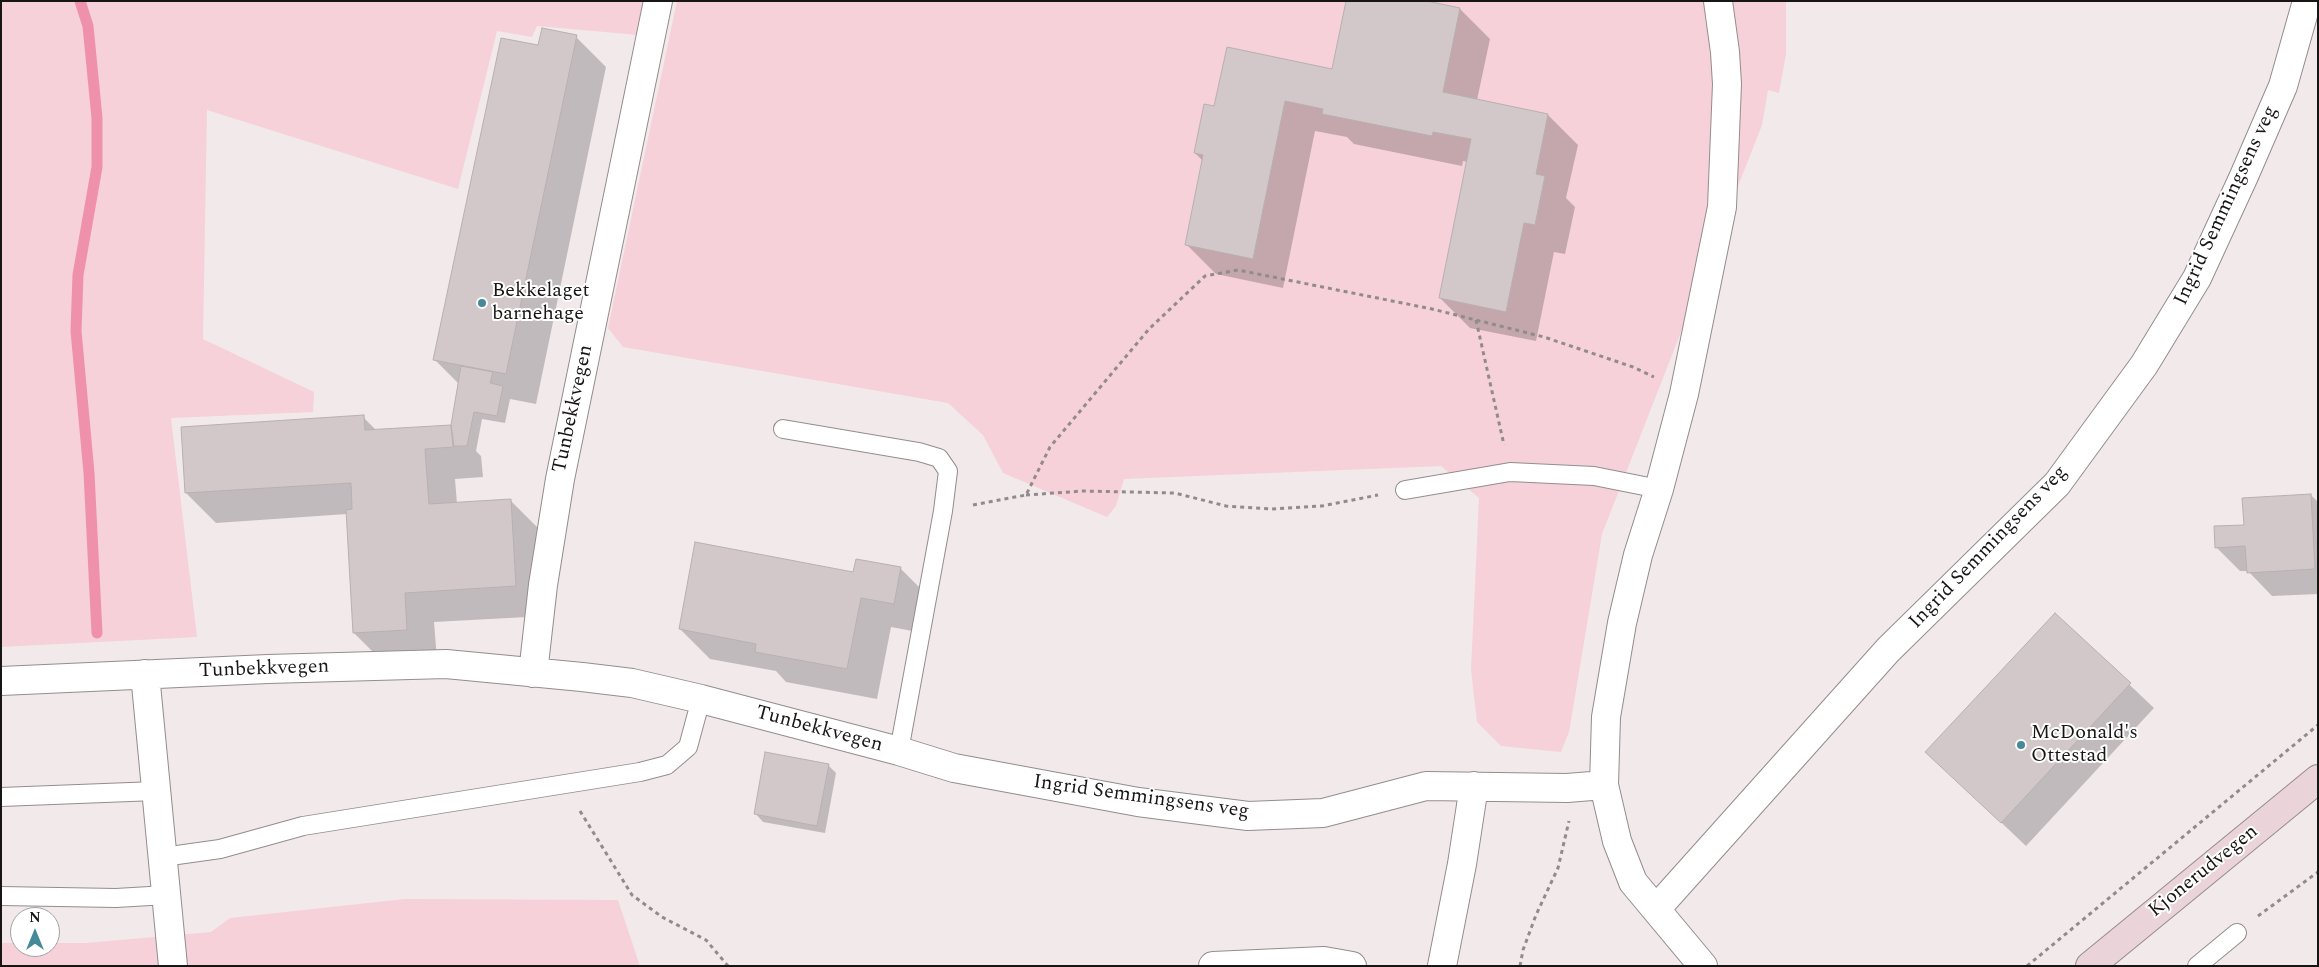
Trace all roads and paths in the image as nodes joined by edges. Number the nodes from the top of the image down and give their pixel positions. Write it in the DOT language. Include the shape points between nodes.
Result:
graph roads {
  1 [pos="658,1"];
  2 [pos="1718,1"];
  3 [pos="2307,1"];
  4 [pos="1476,320"];
  5 [pos="1684,394"];
  6 [pos="783,429"];
  7 [pos="1510,472"];
  8 [pos="1659,489"];
  9 [pos="1405,490"];
  10 [pos="1026,495"];
  11 [pos="943,511"];
  12 [pos="533,672"];
  13 [pos="145,674"];
  14 [pos="1,682"];
  15 [pos="701,699"];
  16 [pos="2318,725"];
  17 [pos="899,751"];
  18 [pos="2318,779"];
  19 [pos="564,784"];
  20 [pos="1604,785"];
  21 [pos="1474,786"];
  22 [pos="1567,788"];
  23 [pos="156,791"];
  24 [pos="1,797"];
  25 [pos="163,858"];
  26 [pos="2318,872"];
  27 [pos="1,896"];
  28 [pos="167,896"];
  29 [pos="1656,908"];
  30 [pos="2237,933"];
  31 [pos="173,966"];
  32 [pos="728,966"];
  33 [pos="1213,966"];
  34 [pos="1224,966"];
  35 [pos="1352,966"];
  36 [pos="1442,966"];
  37 [pos="1520,966"];
  38 [pos="1703,966"];
  39 [pos="2027,966"];
  40 [pos="2090,966"];
  41 [pos="2197,966"];
  1 -- 12 [label="street, Tunbekkvegen" via="560,479"];
  2 -- 5 [label="street" via="1727,84 1725,182"];
  3 -- 29 [label="street, Ingrid Semmingsens veg" via="2283,86 2244,176 2197,278 2144,365 2056,484 1888,650"];
  4 -- 5 [label="path" via="1544,337 1633,367"];
  4 -- 7 [label="path"];
  4 -- 10 [label="path" via="1238,270 1205,276 1149,329 1056,440"];
  5 -- 8 [label="street"];
  6 -- 11 [label="lane" via="939,458 948,471"];
  7 -- 8 [label="lane" via="1594,476"];
  7 -- 9 [label="lane"];
  8 -- 20 [label="street" via="1638,555 1622,623 1606,717"];
  9 -- 10 [label="path" via="1322,506 1272,509 1226,506 1175,492 1083,491"];
  10 -- 11 [label="path"];
  11 -- 17 [label="lane"];
  12 -- 13 [label="street, Tunbekkvegen" via="446,664"];
  12 -- 15 [label="street, Tunbekkvegen" via="632,683"];
  13 -- 14 [label="street, Tunbekkvegen"];
  13 -- 23 [label="street"];
  15 -- 17 [label="street, Tunbekkvegen"];
  15 -- 19 [label="lane" via="688,747 667,765"];
  16 -- 39 [label="path"];
  17 -- 21 [label="street, Ingrid Semmingsens veg" via="954,768 1032,783 1138,802 1248,816 1323,813 1426,786"];
  18 -- 40 [label="main road, Kjonerudvegen"];
  19 -- 25 [label="lane" via="303,826 220,849"];
  19 -- 32 [label="path" via="632,895 662,917 706,940"];
  20 -- 22 [label="street, Ingrid Semmingsens veg"];
  20 -- 29 [label="street" via="1617,841 1633,882"];
  21 -- 22 [label="street, Ingrid Semmingsens veg"];
  21 -- 36 [label="street"];
  22 -- 37 [label="path" via="1569,826 1558,868 1536,915"];
  23 -- 24 [label="lane"];
  23 -- 25 [label="street"];
  25 -- 28 [label="street"];
  26 -- 30 [label="path" via="2266,908"];
  27 -- 28 [label="lane"];
  28 -- 31 [label="street"];
  29 -- 38 [label="street"];
  30 -- 41 [label="lane"];
  33 -- 34 [label="street"];
  34 -- 35 [label="street" via="1324,961"];
}
